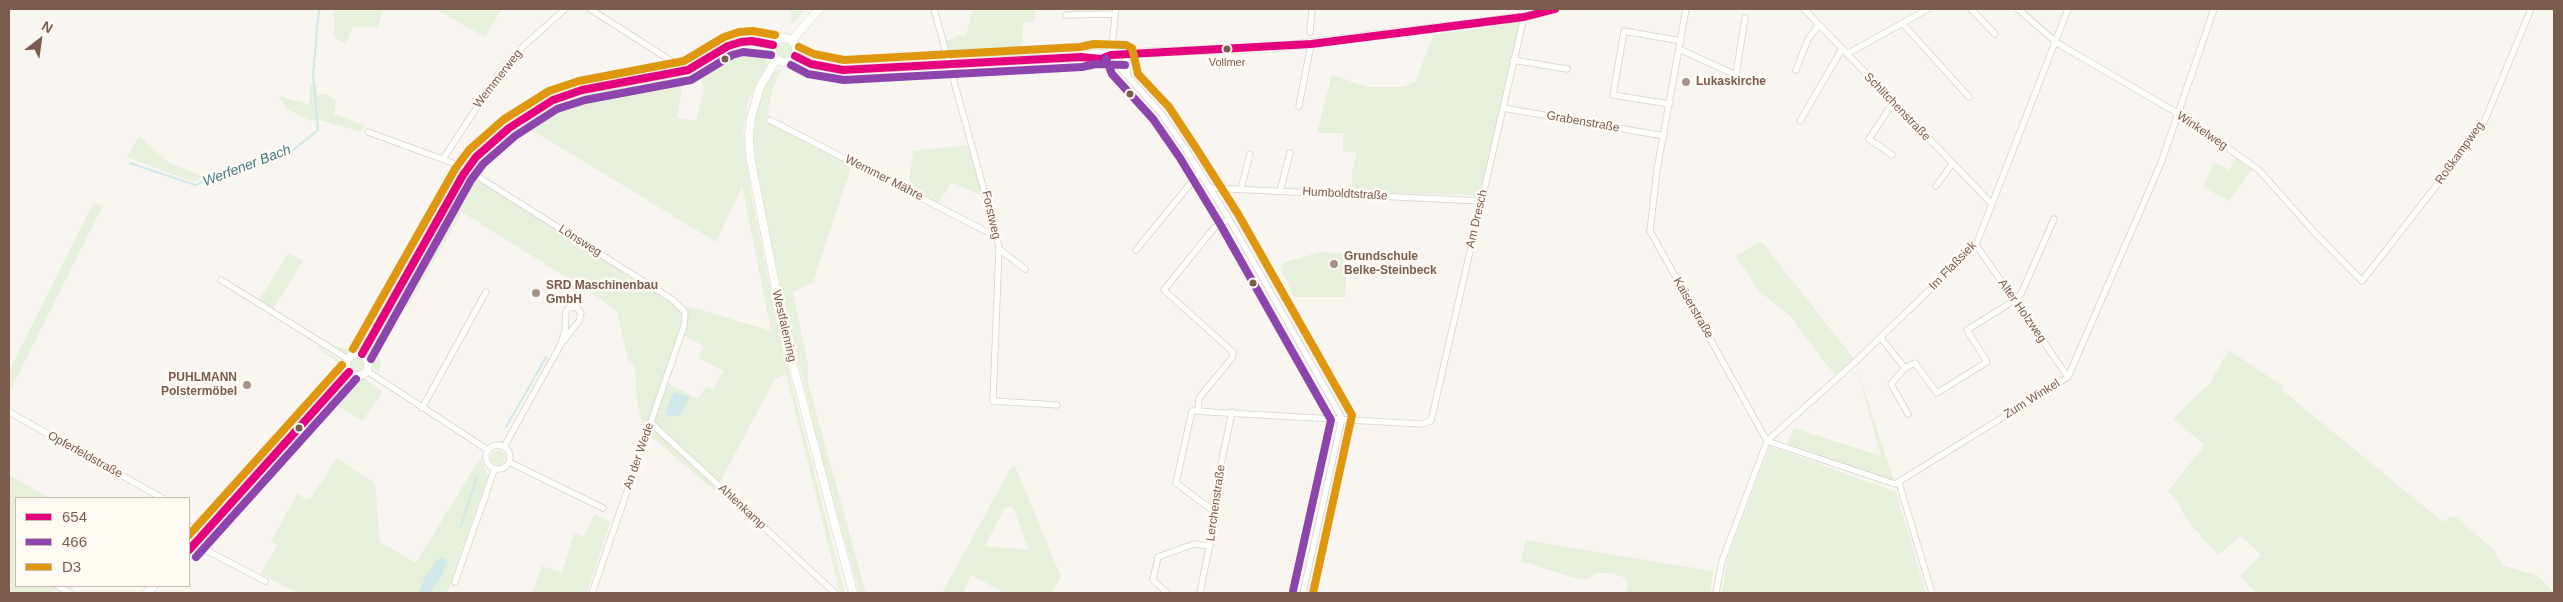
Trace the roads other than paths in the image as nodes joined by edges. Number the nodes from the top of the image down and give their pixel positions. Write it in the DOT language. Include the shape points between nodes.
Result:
graph roads {
  1 [pos="565,9"];
  2 [pos="590,9"];
  3 [pos="820,9"];
  4 [pos="934,9"];
  5 [pos="1312,9"];
  6 [pos="1555,9"];
  7 [pos="1686,9"];
  8 [pos="1804,9"];
  9 [pos="1928,9"];
  10 [pos="1971,9"];
  11 [pos="2018,9"];
  12 [pos="2030,9"];
  13 [pos="2068,9"];
  14 [pos="2214,9"];
  15 [pos="2531,9"];
  16 [pos="1116,12"];
  17 [pos="1523,13"];
  18 [pos="1066,15"];
  19 [pos="2025,16"];
  20 [pos="1745,18"];
  21 [pos="1903,24"];
  22 [pos="1820,25"];
  23 [pos="1310,32"];
  24 [pos="1995,34"];
  25 [pos="792,40"];
  26 [pos="1681,41"];
  27 [pos="2057,43"];
  28 [pos="1311,44"];
  29 [pos="772,45"];
  30 [pos="1679,49"];
  31 [pos="1842,49"];
  32 [pos="1847,54"];
  33 [pos="1113,55"];
  34 [pos="1125,55"];
  35 [pos="795,56"];
  36 [pos="776,59"];
  37 [pos="1513,60"];
  38 [pos="949,64"];
  39 [pos="1567,69"];
  40 [pos="1796,70"];
  41 [pos="678,72"];
  42 [pos="1129,79"];
  43 [pos="1969,97"];
  44 [pos="1893,103"];
  45 [pos="1670,104"];
  46 [pos="1299,106"];
  47 [pos="1502,108"];
  48 [pos="2179,114"];
  49 [pos="770,120"];
  50 [pos="1800,121"];
  51 [pos="368,132"];
  52 [pos="1664,136"];
  53 [pos="1250,154"];
  54 [pos="1290,154"];
  55 [pos="1892,155"];
  56 [pos="443,159"];
  57 [pos="1952,164"];
  58 [pos="468,170"];
  59 [pos="1200,172"];
  60 [pos="1936,186"];
  61 [pos="1210,188"];
  62 [pos="1241,189"];
  63 [pos="1280,191"];
  64 [pos="1481,201"];
  65 [pos="1992,204"];
  66 [pos="1229,219"];
  67 [pos="2054,219"];
  68 [pos="997,237"];
  69 [pos="1976,245"];
  70 [pos="999,249"];
  71 [pos="1136,250"];
  72 [pos="1026,269"];
  73 [pos="221,280"];
  74 [pos="2362,281"];
  75 [pos="486,292"];
  76 [pos="2015,300"];
  77 [pos="686,319"];
  78 [pos="1880,338"];
  79 [pos="561,344"];
  80 [pos="362,354"];
  81 [pos="348,359"];
  82 [pos="1905,368"];
  83 [pos="367,371"];
  84 [pos="349,372"];
  85 [pos="2068,377"];
  86 [pos="1057,405"];
  87 [pos="422,408"];
  88 [pos="1195,411"];
  89 [pos="9,412"];
  90 [pos="1232,412"];
  91 [pos="1908,414"];
  92 [pos="1342,418"];
  93 [pos="650,422"];
  94 [pos="1767,440"];
  95 [pos="504,447"];
  96 [pos="488,450"];
  97 [pos="509,462"];
  98 [pos="495,468"];
  99 [pos="1899,482"];
  100 [pos="160,497"];
  101 [pos="603,508"];
  102 [pos="1215,512"];
  103 [pos="190,528"];
  104 [pos="198,541"];
  105 [pos="1210,546"];
  106 [pos="190,549"];
  107 [pos="264,581"];
  108 [pos="455,582"];
  109 [pos="59,589"];
  110 [pos="70,593"];
  111 [pos="592,593"];
  112 [pos="834,593"];
  113 [pos="853,593"];
  114 [pos="1167,593"];
  115 [pos="1200,593"];
  116 [pos="1303,593"];
  117 [pos="1716,593"];
  118 [pos="1932,593"];
  1 -- 56 [label="street, Wemmerweg" via="517,52 500,72"];
  2 -- 41 [label="street" via="673,62"];
  3 -- 25 [label="street"];
  4 -- 38 [label="street, Forstweg"];
  5 -- 23 [label="street"];
  6 -- 17 [label="street"];
  7 -- 26 [label="street, Kaiserstraße"];
  8 -- 22 [label="street, Schlitchenstraße"];
  9 -- 21 [label="street"];
  10 -- 24 [label="street"];
  11 -- 19 [label="street, Winkelweg"];
  12 -- 19 [label="street"];
  13 -- 27 [label="street, Im Flaßsiek"];
  14 -- 48 [label="street, Zum Winkel"];
  15 -- 74 [label="street, Roßkampweg" via="2482,126"];
  16 -- 18 [label="street"];
  16 -- 33 [label="street"];
  17 -- 28 [label="street"];
  17 -- 37 [label="street, Am Dresch"];
  19 -- 27 [label="street, Winkelweg"];
  20 -- 30 [label="street" via="1736,75"];
  21 -- 32 [label="street"];
  21 -- 43 [label="street"];
  22 -- 31 [label="street, Schlitchenstraße"];
  22 -- 40 [label="street" via="1808,39"];
  25 -- 29 [label="street" via="781,38"];
  25 -- 35 [label="street" via="796,46"];
  26 -- 30 [label="street, Kaiserstraße"];
  26 -- 45 [label="street" via="1624,31 1617,68 1613,96"];
  27 -- 48 [label="street, Winkelweg"];
  27 -- 65 [label="street, Im Flaßsiek"];
  28 -- 34 [label="street"];
  28 -- 46 [label="street"];
  29 -- 36 [label="street"];
  29 -- 41 [label="street" via="752,41 734,43 705,62"];
  30 -- 45 [label="street, Kaiserstraße"];
  31 -- 32 [label="street, Schlitchenstraße"];
  31 -- 50 [label="street"];
  32 -- 44 [label="street, Schlitchenstraße"];
  33 -- 34 [label="street"];
  33 -- 38 [label="street" via="1101,59 1081,57"];
  33 -- 42 [label="street"];
  34 -- 42 [label="street"];
  35 -- 36 [label="street" via="786,62"];
  35 -- 38 [label="street" via="811,64 842,70"];
  36 -- 113 [label="street, Westfalenring" via="760,86 751,118 750,156 784,331"];
  37 -- 39 [label="street"];
  37 -- 47 [label="street, Am Dresch"];
  38 -- 68 [label="street, Forstweg"];
  41 -- 58 [label="street" via="613,82 553,100 495,138"];
  42 -- 59 [label="street" via="1160,113"];
  44 -- 55 [label="street" via="1869,139"];
  44 -- 57 [label="street, Schlitchenstraße"];
  45 -- 52 [label="street, Kaiserstraße"];
  47 -- 52 [label="street, Grabenstraße"];
  47 -- 64 [label="street, Am Dresch"];
  48 -- 74 [label="street, Winkelweg" via="2259,170"];
  48 -- 85 [label="street, Zum Winkel" via="2162,163"];
  49 -- 68 [label="street, Wemmer Mähre"];
  51 -- 56 [label="street, Lönsweg"];
  52 -- 94 [label="street, Kaiserstraße" via="1650,231"];
  53 -- 62 [label="street"];
  54 -- 63 [label="street"];
  56 -- 58 [label="street, Lönsweg"];
  57 -- 60 [label="street"];
  57 -- 65 [label="street, Schlitchenstraße"];
  58 -- 77 [label="street, Lönsweg" via="673,300 685,312"];
  58 -- 80 [label="street"];
  59 -- 61 [label="street"];
  59 -- 71 [label="street"];
  61 -- 62 [label="street, Humboldtstraße"];
  61 -- 66 [label="street"];
  62 -- 63 [label="street, Humboldtstraße"];
  63 -- 64 [label="street, Humboldtstraße"];
  64 -- 92 [label="street, Am Dresch" via="1431,421 1421,424"];
  65 -- 69 [label="street, Im Flaßsiek"];
  66 -- 88 [label="street" via="1214,228 1164,290 1233,352 1232,358 1199,398"];
  66 -- 92 [label="street"];
  67 -- 76 [label="street" via="2021,294"];
  68 -- 70 [label="street, Forstweg"];
  69 -- 76 [label="street, Alter Holzweg"];
  69 -- 78 [label="street, Im Flaßsiek"];
  70 -- 72 [label="street"];
  70 -- 86 [label="street, Forstweg" via="993,401"];
  73 -- 81 [label="street"];
  75 -- 87 [label="street"];
  76 -- 82 [label="street" via="1967,330 1987,362 1937,393 1915,363"];
  76 -- 85 [label="street, Alter Holzweg"];
  77 -- 93 [label="street, An der Wede"];
  78 -- 82 [label="street"];
  78 -- 94 [label="street, Im Flaßsiek"];
  79 -- 79 [label="street" via="579,320 581,313 576,307 566,311"];
  79 -- 95 [label="street"];
  80 -- 81 [label="street" via="356,353"];
  80 -- 83 [label="street" via="369,364"];
  81 -- 84 [label="street" via="346,366"];
  82 -- 91 [label="street" via="1891,384"];
  83 -- 84 [label="street" via="358,376"];
  83 -- 87 [label="street"];
  84 -- 104 [label="street"];
  85 -- 99 [label="street, Zum Winkel"];
  87 -- 96 [label="street"];
  88 -- 90 [label="street"];
  88 -- 102 [label="street" via="1176,483"];
  89 -- 100 [label="street, Opferfeldstraße"];
  90 -- 92 [label="street"];
  90 -- 102 [label="street, Lerchenstraße" via="1214,497"];
  92 -- 116 [label="street"];
  93 -- 111 [label="street, An der Wede"];
  93 -- 112 [label="street, Ahlenkamp"];
  94 -- 99 [label="street" via="1890,483"];
  94 -- 117 [label="street" via="1722,561"];
  95 -- 96 [label="street" via="497,445"];
  95 -- 97 [label="street"];
  96 -- 98 [label="street" via="487,461"];
  97 -- 98 [label="street"];
  97 -- 101 [label="street"];
  98 -- 108 [label="street"];
  99 -- 118 [label="street"];
  102 -- 105 [label="street, Lerchenstraße"];
  103 -- 104 [label="street"];
  104 -- 106 [label="street"];
  104 -- 107 [label="street" via="204,549"];
  105 -- 114 [label="street" via="1194,544 1158,557 1153,580"];
  105 -- 115 [label="street, Lerchenstraße"];
  109 -- 110 [label="street"];
}
